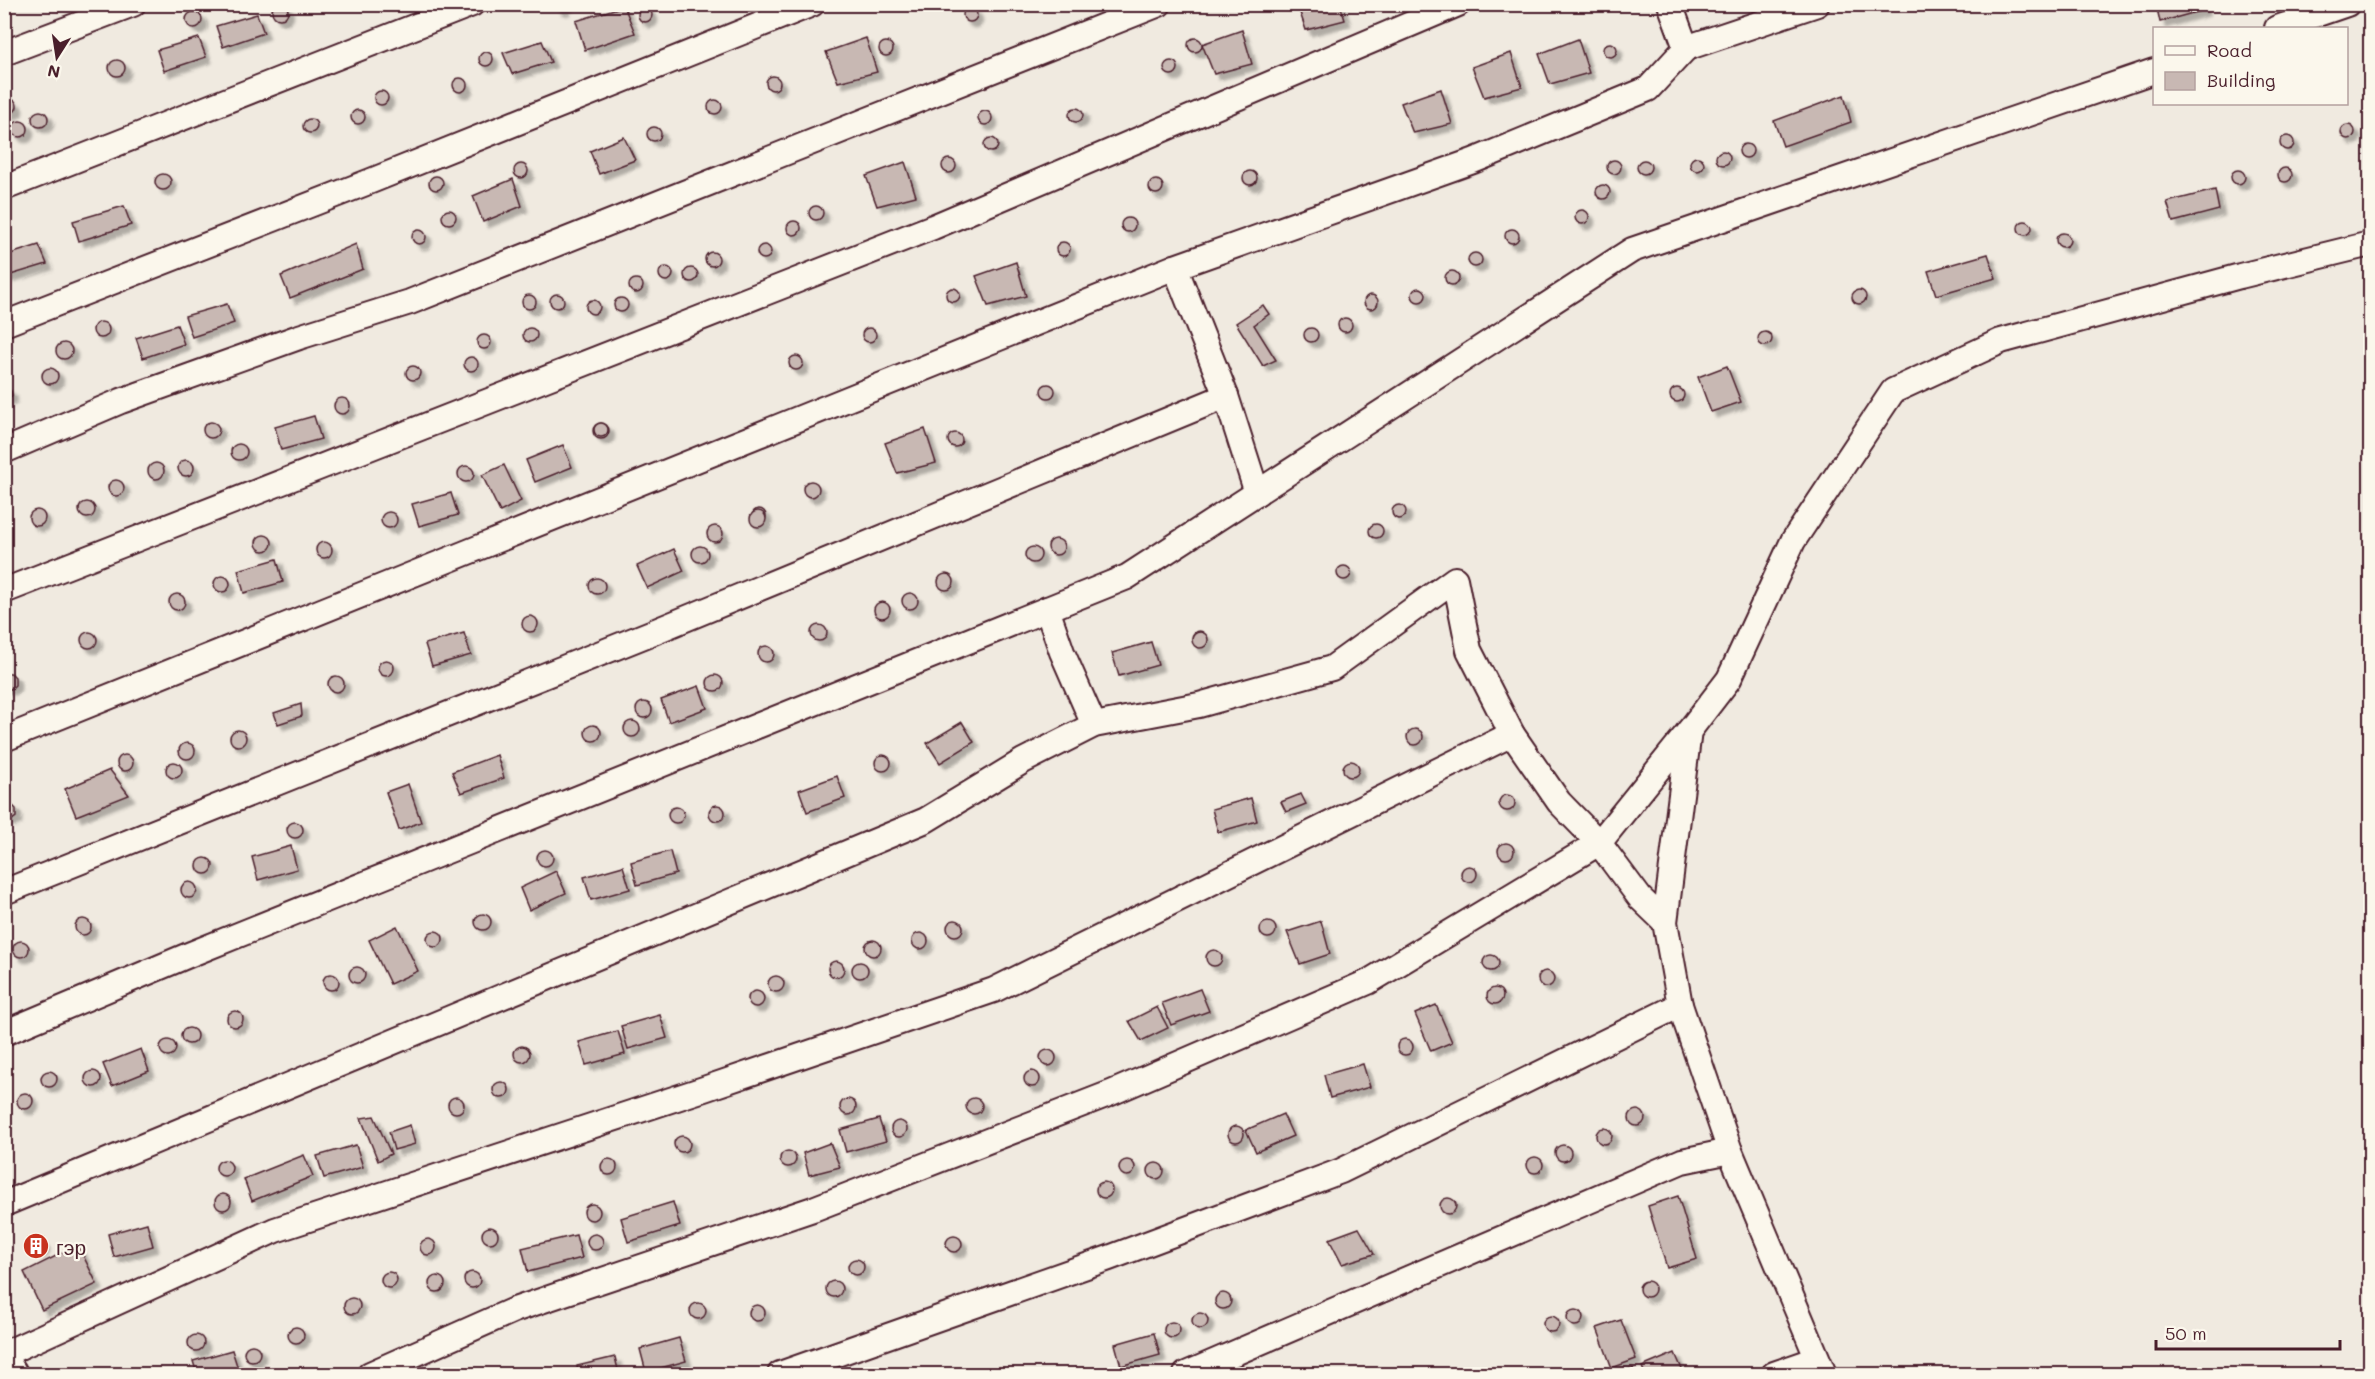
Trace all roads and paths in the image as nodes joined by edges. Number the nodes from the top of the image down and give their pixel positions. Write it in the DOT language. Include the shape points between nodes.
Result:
graph roads {
  1 [pos="133,4"];
  2 [pos="472,4"];
  3 [pos="812,4"];
  4 [pos="1159,4"];
  5 [pos="1458,4"];
  6 [pos="1670,4"];
  7 [pos="1817,4"];
  8 [pos="2347,4"];
  9 [pos="2280,27"];
  10 [pos="1686,48"];
  11 [pos="4,52"];
  12 [pos="2153,71"];
  13 [pos="4,188"];
  14 [pos="2370,244"];
  15 [pos="1175,267"];
  16 [pos="4,324"];
  17 [pos="1226,396"];
  18 [pos="4,451"];
  19 [pos="1257,493"];
  20 [pos="4,591"];
  21 [pos="1047,609"];
  22 [pos="1094,725"];
  23 [pos="1689,731"];
  24 [pos="1512,734"];
  25 [pos="4,739"];
  26 [pos="1599,843"];
  27 [pos="4,892"];
  28 [pos="1665,922"];
  29 [pos="1680,1005"];
  30 [pos="4,1033"];
  31 [pos="1730,1150"];
  32 [pos="4,1204"];
  33 [pos="4,1354"];
  34 [pos="4,1365"];
  35 [pos="1820,1366"];
  36 [pos="10,1374"];
  37 [pos="370,1374"];
  38 [pos="780,1374"];
  39 [pos="1186,1374"];
  40 [pos="1774,1374"];
  1 -- 11 [label="street"];
  2 -- 13 [label="street"];
  3 -- 16 [label="street"];
  4 -- 18 [label="street" via="410,302 121,401"];
  5 -- 20 [label="street" via="933,226"];
  6 -- 10 [label="street"];
  7 -- 10 [label="street"];
  8 -- 9 [label="street"];
  10 -- 15 [label="street" via="1648,89 1473,161"];
  12 -- 19 [label="street" via="1632,250"];
  14 -- 23 [label="street" via="2001,341 1893,391 1793,541 1729,679"];
  15 -- 17 [label="street"];
  15 -- 25 [label="street"];
  17 -- 19 [label="street"];
  17 -- 27 [label="street" via="662,629"];
  19 -- 21 [label="street" via="1127,577"];
  21 -- 22 [label="street"];
  21 -- 30 [label="street"];
  22 -- 24 [label="street" via="1200,705 1332,669 1455,579 1469,650"];
  22 -- 32 [label="street" via="1023,761 927,820"];
  23 -- 26 [label="street"];
  23 -- 28 [label="street"];
  24 -- 26 [label="street" via="1559,802"];
  24 -- 33 [label="street" via="994,990 275,1230"];
  26 -- 28 [label="street" via="1640,898"];
  26 -- 37 [label="street" via="1368,982 1154,1074 813,1209 514,1310"];
  28 -- 29 [label="street"];
  29 -- 31 [label="street"];
  29 -- 38 [label="street" via="1341,1170 1108,1258"];
  31 -- 35 [label="street"];
  31 -- 39 [label="street" via="1682,1161"];
  34 -- 36 [label="street"];
  35 -- 40 [label="street"];
}
